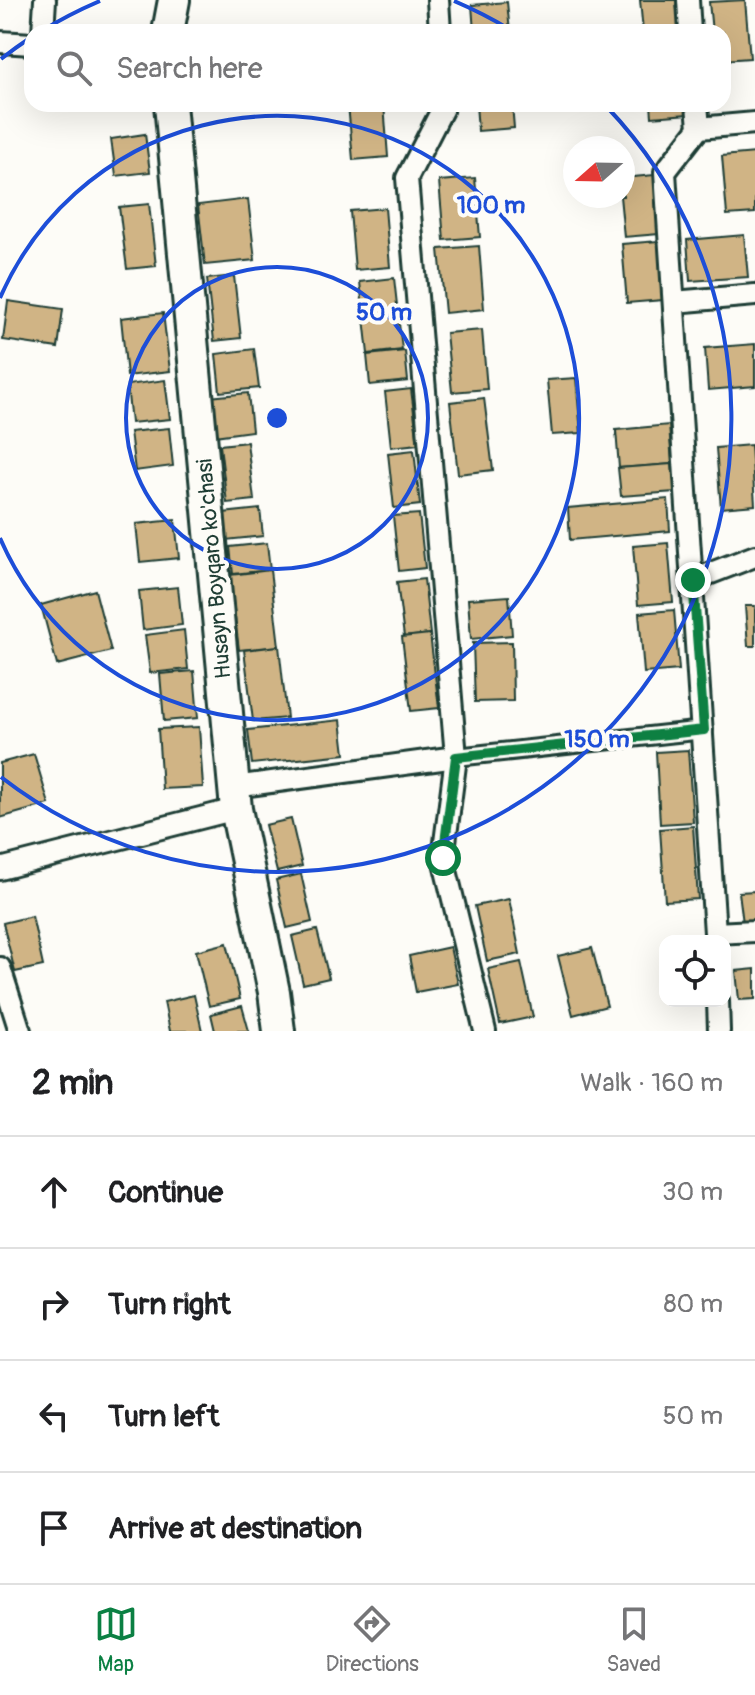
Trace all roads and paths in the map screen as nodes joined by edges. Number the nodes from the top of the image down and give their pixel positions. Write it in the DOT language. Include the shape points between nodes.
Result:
graph roads {
  1 [pos="45,0"];
  2 [pos="174,0"];
  3 [pos="438,0"];
  4 [pos="688,0"];
  5 [pos="44,24"];
  6 [pos="170,24"];
  7 [pos="440,24"];
  8 [pos="690,24"];
  9 [pos="0,42"];
  10 [pos="24,44"];
  11 [pos="171,112"];
  12 [pos="441,112"];
  13 [pos="698,112"];
  14 [pos="755,123"];
  15 [pos="699,128"];
  16 [pos="755,295"];
  17 [pos="674,302"];
  18 [pos="755,556"];
  19 [pos="693,580"];
  20 [pos="704,730"];
  21 [pos="456,757"];
  22 [pos="235,798"];
  23 [pos="0,869"];
  24 [pos="755,931"];
  25 [pos="715,935"];
  26 [pos="728,935"];
  27 [pos="0,968"];
  28 [pos="718,1007"];
  29 [pos="20,1031"];
  30 [pos="279,1031"];
  31 [pos="485,1031"];
  32 [pos="719,1031"];
  1 -- 5 [label="street"];
  2 -- 6 [label="main road"];
  3 -- 7 [label="street"];
  4 -- 8 [label="street"];
  9 -- 10 [label="street"];
  11 -- 22 [label="main road, Husayn Boyqaro ko'chasi"];
  12 -- 21 [label="street" via="407,178"];
  13 -- 15 [label="street"];
  14 -- 15 [label="street"];
  15 -- 17 [label="street" via="665,172"];
  16 -- 17 [label="street"];
  17 -- 19 [label="street"];
  18 -- 19 [label="street"];
  19 -- 20 [label="street"];
  20 -- 21 [label="street"];
  20 -- 25 [label="street"];
  21 -- 22 [label="street"];
  21 -- 31 [label="street" via="443,858"];
  22 -- 23 [label="street"];
  22 -- 30 [label="main road, Husayn Boyqaro ko'chasi"];
  24 -- 26 [label="street"];
  27 -- 29 [label="street"];
  28 -- 32 [label="street"];
}
